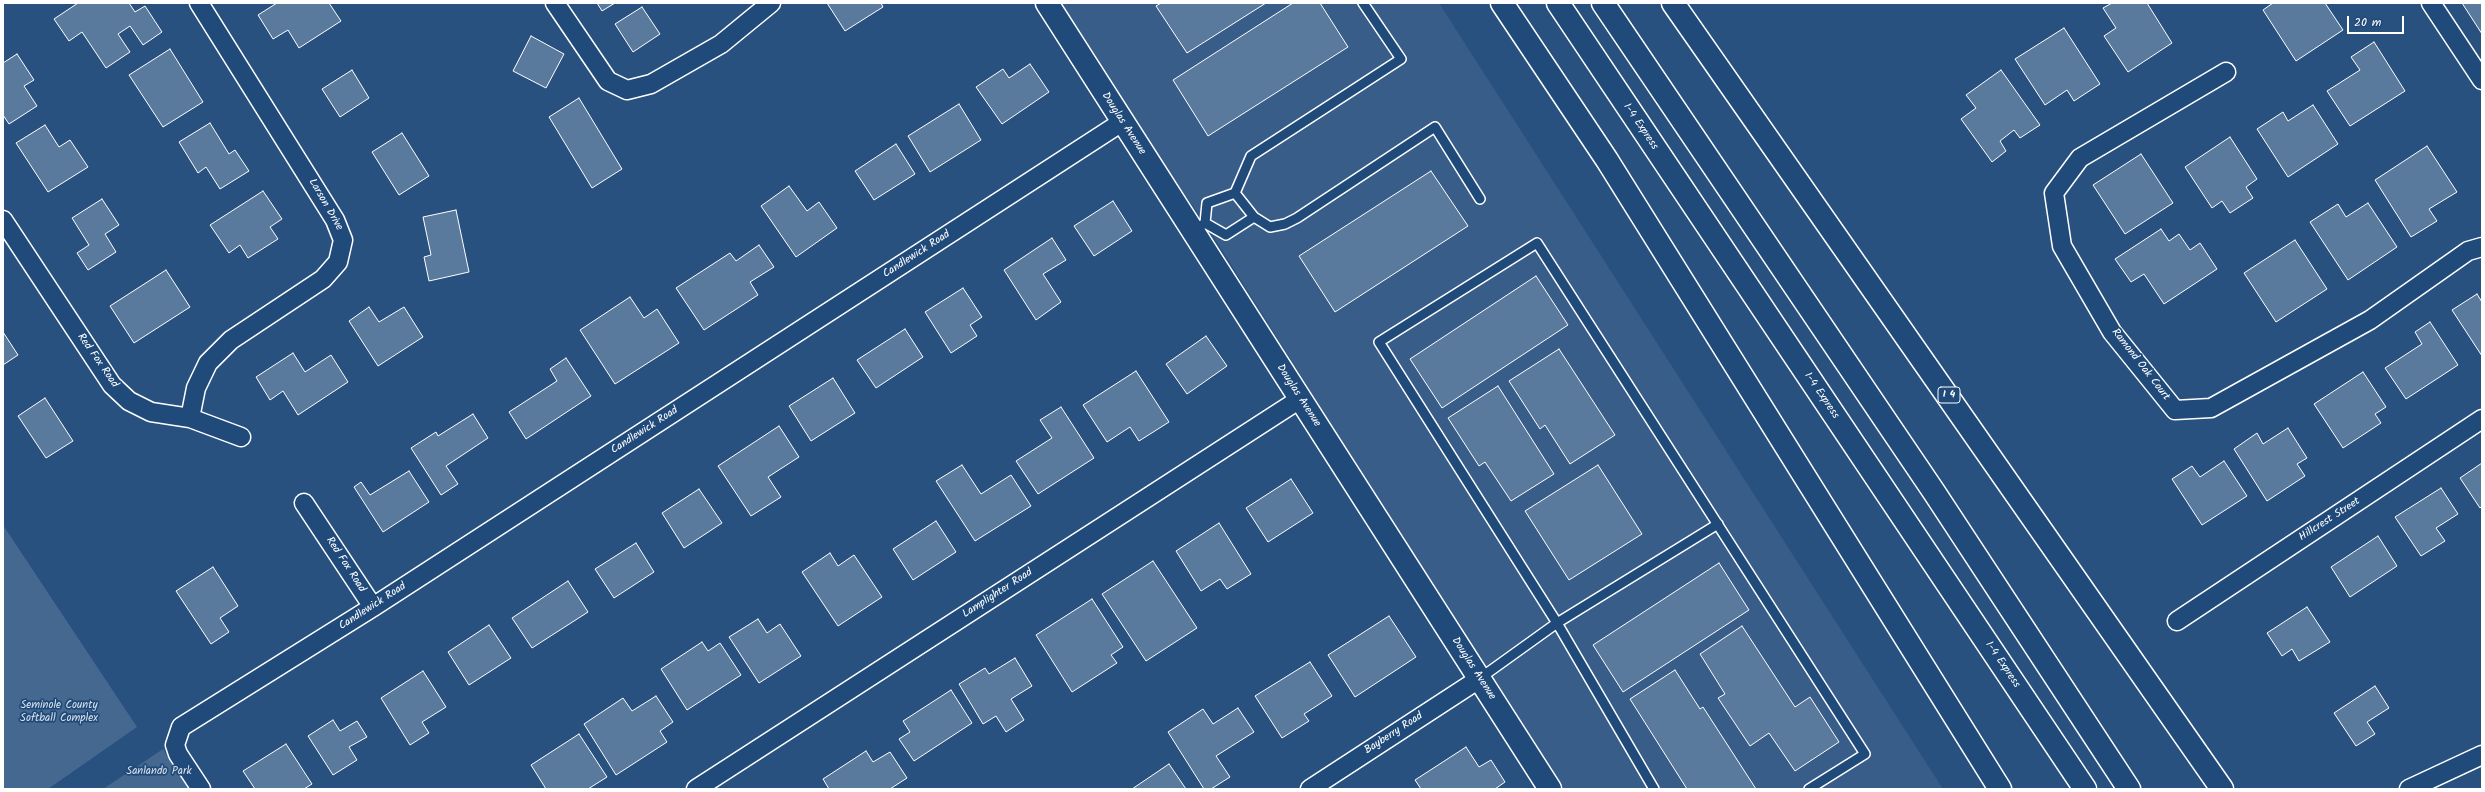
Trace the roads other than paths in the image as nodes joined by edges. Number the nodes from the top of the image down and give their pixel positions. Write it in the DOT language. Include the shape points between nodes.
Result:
graph roads {
  1 [pos="199,3"];
  2 [pos="555,3"];
  3 [pos="771,3"];
  4 [pos="1047,3"];
  5 [pos="1363,3"];
  6 [pos="1502,3"];
  7 [pos="1558,3"];
  8 [pos="1603,3"];
  9 [pos="1674,3"];
  10 [pos="2431,3"];
  11 [pos="2226,72"];
  12 [pos="2482,80"];
  13 [pos="1122,122"];
  14 [pos="1235,193"];
  15 [pos="1480,199"];
  16 [pos="1254,217"];
  17 [pos="3,220"];
  18 [pos="1199,228"];
  19 [pos="2482,247"];
  20 [pos="1300,399"];
  21 [pos="190,418"];
  22 [pos="2482,419"];
  23 [pos="241,437"];
  24 [pos="304,503"];
  25 [pos="1718,524"];
  26 [pos="373,607"];
  27 [pos="2177,621"];
  28 [pos="1557,623"];
  29 [pos="1479,679"];
  30 [pos="2482,755"];
  31 [pos="201,789"];
  32 [pos="696,789"];
  33 [pos="1310,789"];
  34 [pos="1550,789"];
  35 [pos="1654,789"];
  36 [pos="1809,789"];
  37 [pos="2000,789"];
  38 [pos="2085,789"];
  39 [pos="2129,789"];
  40 [pos="2222,789"];
  41 [pos="2409,789"];
  1 -- 21 [label="street, Larson Drive" via="335,220 343,240 338,262 324,279 231,340 208,363 196,388"];
  2 -- 3 [label="street" via="608,81 627,90 651,84 722,44"];
  4 -- 13 [label="main road, Douglas Avenue"];
  5 -- 14 [label="lane" via="1401,59 1251,156"];
  6 -- 37 [label="main road" via="1607,160"];
  7 -- 38 [label="main road, I-4 Express"];
  8 -- 39 [label="main road" via="1934,492"];
  9 -- 40 [label="main road, I 4"];
  10 -- 12 [label="street"];
  11 -- 19 [label="street, Ramond Oak Court" via="2080,158 2054,193 2062,246 2112,332 2175,410 2211,408 2370,320 2468,251"];
  13 -- 18 [label="main road, Douglas Avenue"];
  13 -- 26 [label="street, Candlewick Road"];
  14 -- 16 [label="lane"];
  14 -- 18 [label="lane" via="1207,203"];
  15 -- 16 [label="lane" via="1435,127 1297,218 1270,227"];
  16 -- 18 [label="lane" via="1226,235"];
  17 -- 21 [label="street, Red Fox Road" via="112,385 129,401 151,412"];
  18 -- 20 [label="main road, Douglas Avenue"];
  20 -- 29 [label="main road, Douglas Avenue"];
  20 -- 32 [label="street, Lamplighter Road"];
  21 -- 23 [label="street, Red Fox Road"];
  22 -- 27 [label="street, Hillcrest Street"];
  24 -- 26 [label="street, Red Fox Road"];
  25 -- 28 [label="lane"];
  25 -- 28 [label="lane" via="1537,243 1379,342"];
  25 -- 36 [label="lane" via="1865,754"];
  26 -- 31 [label="street, Candlewick Road" via="181,727 175,744 178,754"];
  28 -- 29 [label="lane"];
  28 -- 35 [label="lane"];
  29 -- 33 [label="street, Bayberry Road"];
  29 -- 34 [label="main road, Douglas Avenue"];
  30 -- 41 [label="street"];
}
